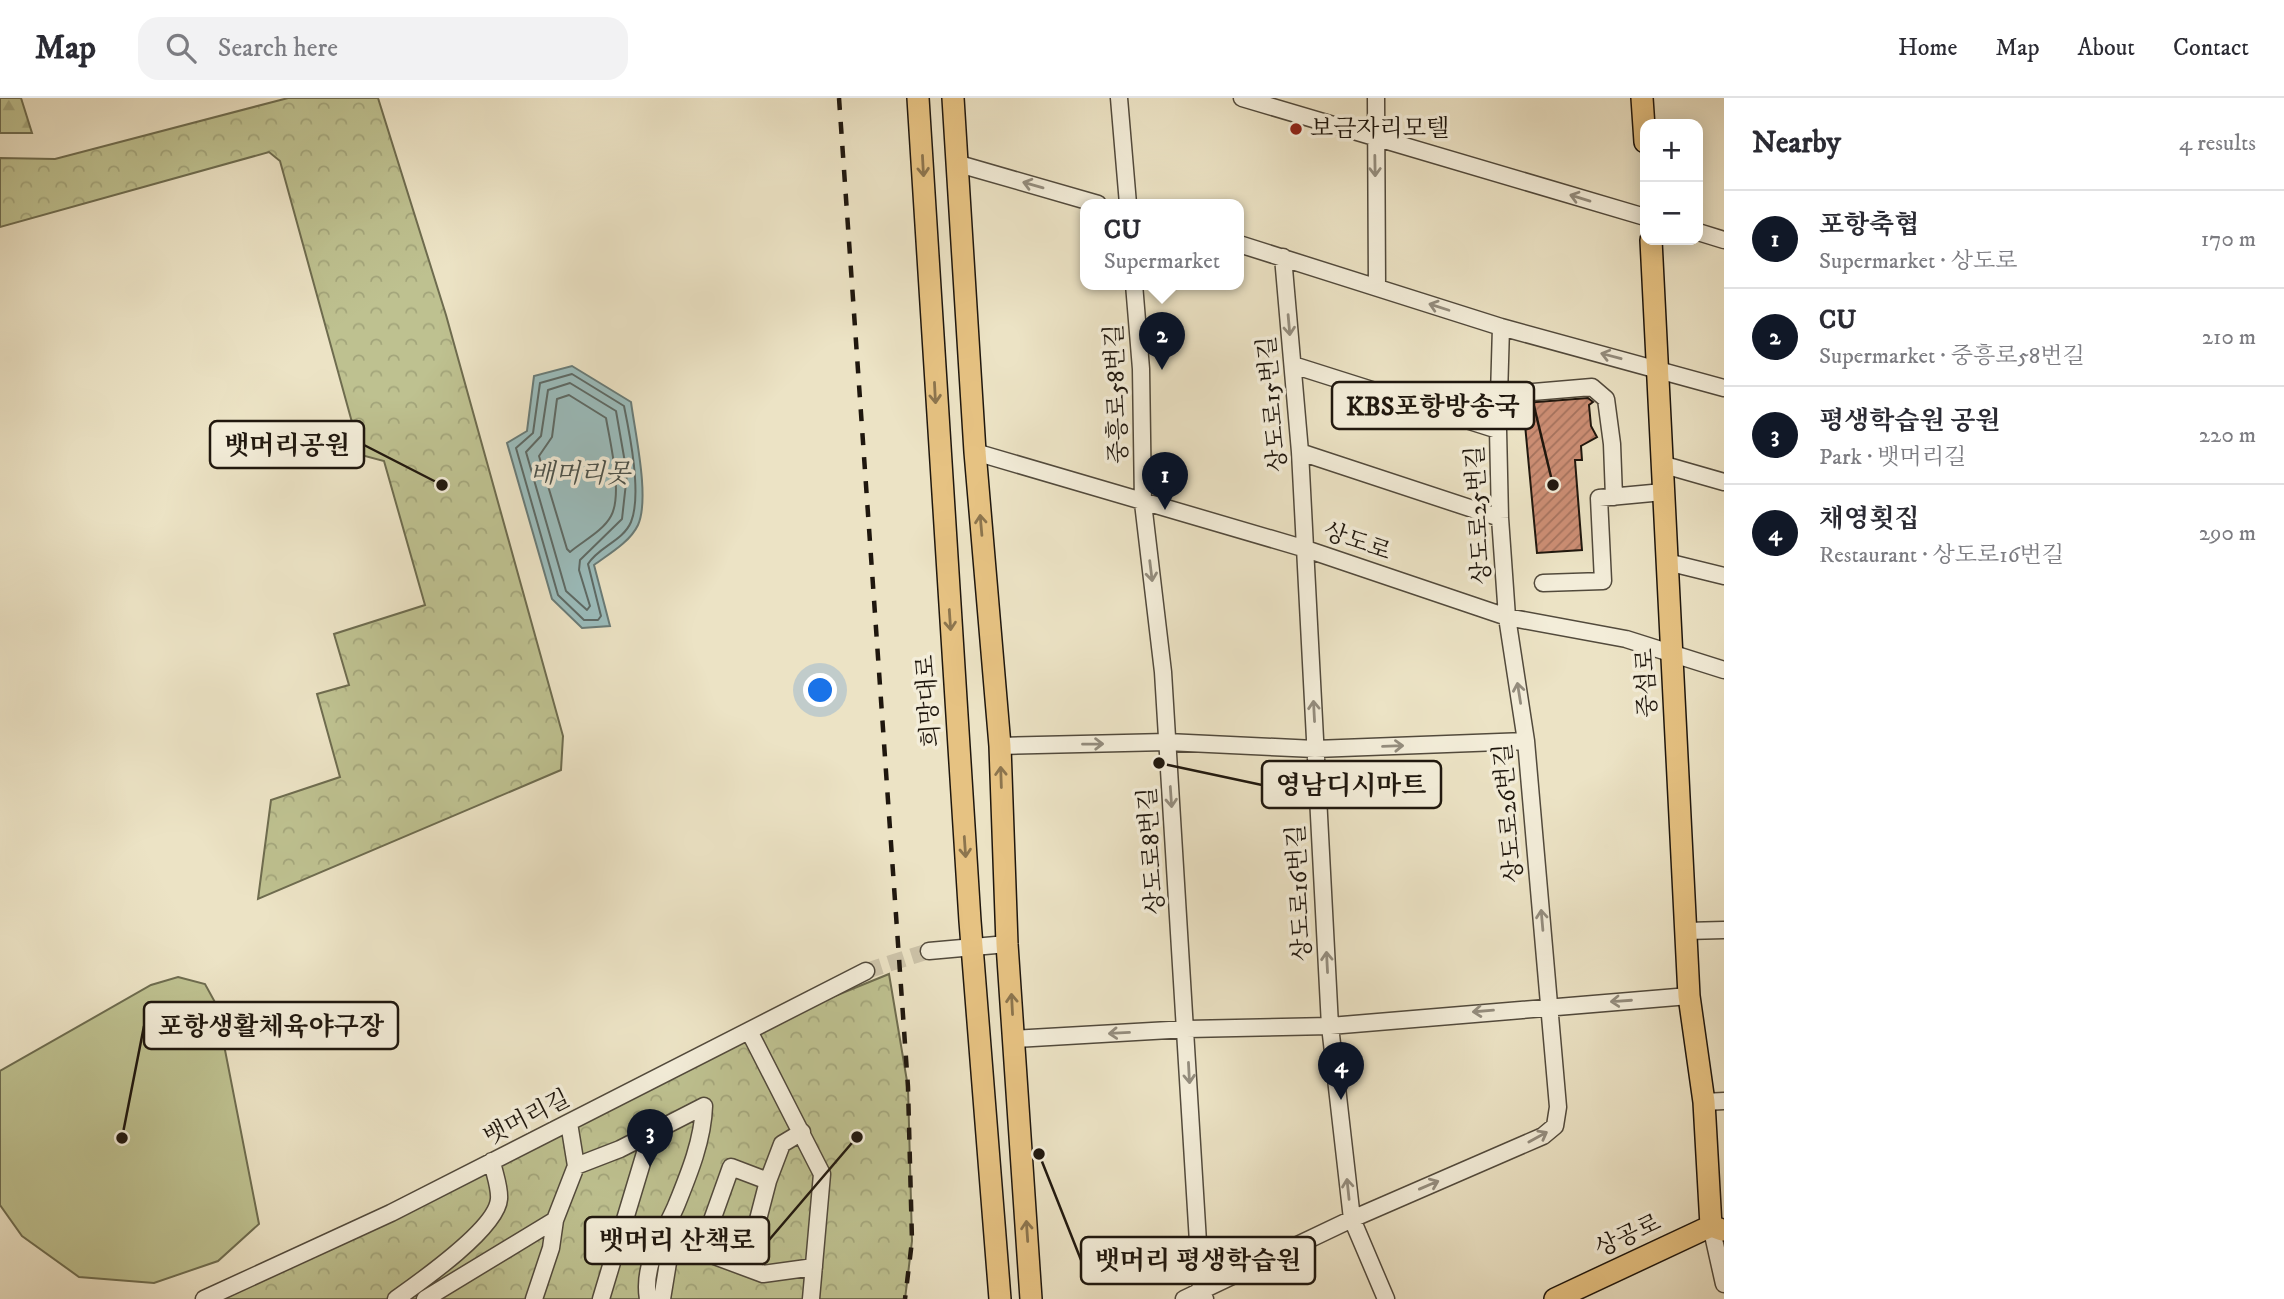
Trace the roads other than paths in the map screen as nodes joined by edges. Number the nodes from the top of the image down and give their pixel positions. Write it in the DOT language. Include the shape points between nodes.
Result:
graph roads {
  1 [pos="918,98"];
  2 [pos="953,98"];
  3 [pos="1119,98"];
  4 [pos="1242,98"];
  5 [pos="1376,98"];
  6 [pos="1642,98"];
  7 [pos="1643,119"];
  8 [pos="1375,137"];
  9 [pos="959,164"];
  10 [pos="1081,199"];
  11 [pos="1128,199"];
  12 [pos="1640,216"];
  13 [pos="1703,234"];
  14 [pos="1724,240"];
  15 [pos="1244,245"];
  16 [pos="1651,245"];
  17 [pos="1283,257"];
  18 [pos="1377,287"];
  19 [pos="1134,290"];
  20 [pos="1501,327"];
  21 [pos="1293,365"];
  22 [pos="1656,368"];
  23 [pos="1724,388"];
  24 [pos="1520,393"];
  25 [pos="1497,430"];
  26 [pos="975,452"];
  27 [pos="1300,452"];
  28 [pos="1661,464"];
  29 [pos="1724,482"];
  30 [pos="1663,492"];
  31 [pos="1614,497"];
  32 [pos="1143,503"];
  33 [pos="1500,518"];
  34 [pos="1306,549"];
  35 [pos="1667,562"];
  36 [pos="1724,576"];
  37 [pos="1543,583"];
  38 [pos="1507,617"];
  39 [pos="1672,654"];
  40 [pos="1724,670"];
  41 [pos="1526,741"];
  42 [pos="1167,742"];
  43 [pos="1000,746"];
  44 [pos="1315,749"];
  45 [pos="1724,930"];
  46 [pos="1686,931"];
  47 [pos="1007,944"];
  48 [pos="971,945"];
  49 [pos="929,951"];
  50 [pos="866,971"];
  51 [pos="1689,996"];
  52 [pos="1549,1005"];
  53 [pos="1330,1026"];
  54 [pos="1187,1029"];
  55 [pos="749,1031"];
  56 [pos="1014,1039"];
  57 [pos="1714,1101"];
  58 [pos="569,1123"];
  59 [pos="802,1132"];
  60 [pos="651,1133"];
  61 [pos="492,1161"];
  62 [pos="576,1166"];
  63 [pos="768,1181"];
  64 [pos="676,1204"];
  65 [pos="1352,1219"];
  66 [pos="555,1220"];
  67 [pos="1718,1228"];
  68 [pos="746,1266"];
  69 [pos="814,1267"];
  70 [pos="1724,1283"];
  71 [pos="1203,1295"];
  72 [pos="204,1299"];
  73 [pos="396,1299"];
  74 [pos="425,1299"];
  75 [pos="534,1299"];
  76 [pos="601,1299"];
  77 [pos="648,1299"];
  78 [pos="662,1299"];
  79 [pos="811,1299"];
  80 [pos="1000,1299"];
  81 [pos="1031,1299"];
  82 [pos="1184,1299"];
  83 [pos="1385,1299"];
  84 [pos="1555,1299"];
  1 -- 48 [label="main road, 희망대로, one-way"];
  2 -- 9 [label="main road"];
  3 -- 11 [label="street"];
  4 -- 8 [label="street"];
  5 -- 8 [label="street"];
  6 -- 7 [label="main road"];
  12 -- 8 [label="street, one-way"];
  8 -- 18 [label="street, one-way"];
  10 -- 9 [label="street, one-way"];
  9 -- 26 [label="main road"];
  13 -- 14 [label="street"];
  15 -- 17 [label="street"];
  16 -- 22 [label="main road, 중섬로"];
  17 -- 18 [label="street"];
  17 -- 21 [label="street, 상도로15번길, one-way"];
  20 -- 18 [label="street, one-way"];
  19 -- 32 [label="street, 중흥로58번길"];
  22 -- 20 [label="street, one-way"];
  20 -- 25 [label="street, 상도로25번길"];
  21 -- 25 [label="street"];
  21 -- 27 [label="street, 상도로15번길"];
  22 -- 23 [label="street"];
  22 -- 28 [label="main road, 중섬로"];
  24 -- 31 [label="street" via="1592,387 1606,399"];
  25 -- 33 [label="street, 상도로25번길"];
  26 -- 32 [label="street, 상도로"];
  43 -- 26 [label="main road, one-way"];
  27 -- 33 [label="street"];
  27 -- 34 [label="street, 상도로15번길"];
  28 -- 29 [label="street"];
  28 -- 30 [label="main road, 중섬로"];
  30 -- 31 [label="street"];
  30 -- 35 [label="main road, 중섬로"];
  31 -- 37 [label="street" via="1600,498 1603,581"];
  32 -- 34 [label="street, 상도로"];
  32 -- 42 [label="street, 상도로8번길, one-way"];
  33 -- 38 [label="street, 상도로25번길"];
  34 -- 38 [label="street, 상도로"];
  44 -- 34 [label="street, 상도로16번길, one-way"];
  35 -- 36 [label="street"];
  35 -- 39 [label="main road, 중섬로"];
  38 -- 39 [label="street, 상도로" via="1626,639"];
  41 -- 38 [label="street, 상도로26번길, one-way"];
  39 -- 40 [label="street, 상도로"];
  39 -- 46 [label="main road, 중섬로"];
  44 -- 41 [label="street, one-way"];
  52 -- 41 [label="street, 상도로26번길, one-way"];
  43 -- 42 [label="street, one-way"];
  42 -- 44 [label="street"];
  42 -- 54 [label="street, 상도로8번길, one-way"];
  47 -- 43 [label="main road, one-way"];
  53 -- 44 [label="street, 상도로16번길, one-way"];
  45 -- 46 [label="street"];
  46 -- 51 [label="main road, 중섬로"];
  47 -- 48 [label="street"];
  56 -- 47 [label="main road, one-way"];
  48 -- 49 [label="street"];
  48 -- 80 [label="main road, 희망대로"];
  50 -- 55 [label="street, 뱃머리길"];
  51 -- 52 [label="street, one-way"];
  51 -- 57 [label="main road, 중섬로"];
  52 -- 53 [label="street, one-way"];
  65 -- 52 [label="street, 상도로26번길, one-way" via="1543,1136 1555,1126 1558,1107"];
  53 -- 54 [label="street"];
  65 -- 53 [label="street, 상도로16번길, one-way"];
  54 -- 56 [label="street, one-way"];
  54 -- 71 [label="street, 상도로8번길, one-way"];
  55 -- 58 [label="street, 뱃머리길"];
  55 -- 59 [label="street"];
  81 -- 56 [label="main road, one-way"];
  57 -- 67 [label="main road, 중섬로"];
  58 -- 61 [label="street, 뱃머리길"];
  58 -- 62 [label="street"];
  59 -- 63 [label="street" via="782,1144"];
  59 -- 69 [label="street" via="822,1174"];
  60 -- 62 [label="street"];
  60 -- 64 [label="street" via="704,1106 703,1131"];
  60 -- 76 [label="street"];
  61 -- 72 [label="street, 뱃머리길"];
  61 -- 73 [label="street" via="499,1200 489,1220"];
  62 -- 66 [label="street"];
  63 -- 68 [label="street"];
  63 -- 68 [label="street" via="731,1167 701,1251"];
  64 -- 77 [label="street" via="648,1264"];
  64 -- 78 [label="street"];
  65 -- 71 [label="street"];
  65 -- 83 [label="street, 상도로16번길"];
  66 -- 74 [label="street"];
  66 -- 75 [label="street"];
  67 -- 70 [label="street"];
  67 -- 84 [label="main road, 상공로"];
  68 -- 69 [label="street" via="763,1274"];
  69 -- 79 [label="street"];
  71 -- 82 [label="street"];
}
